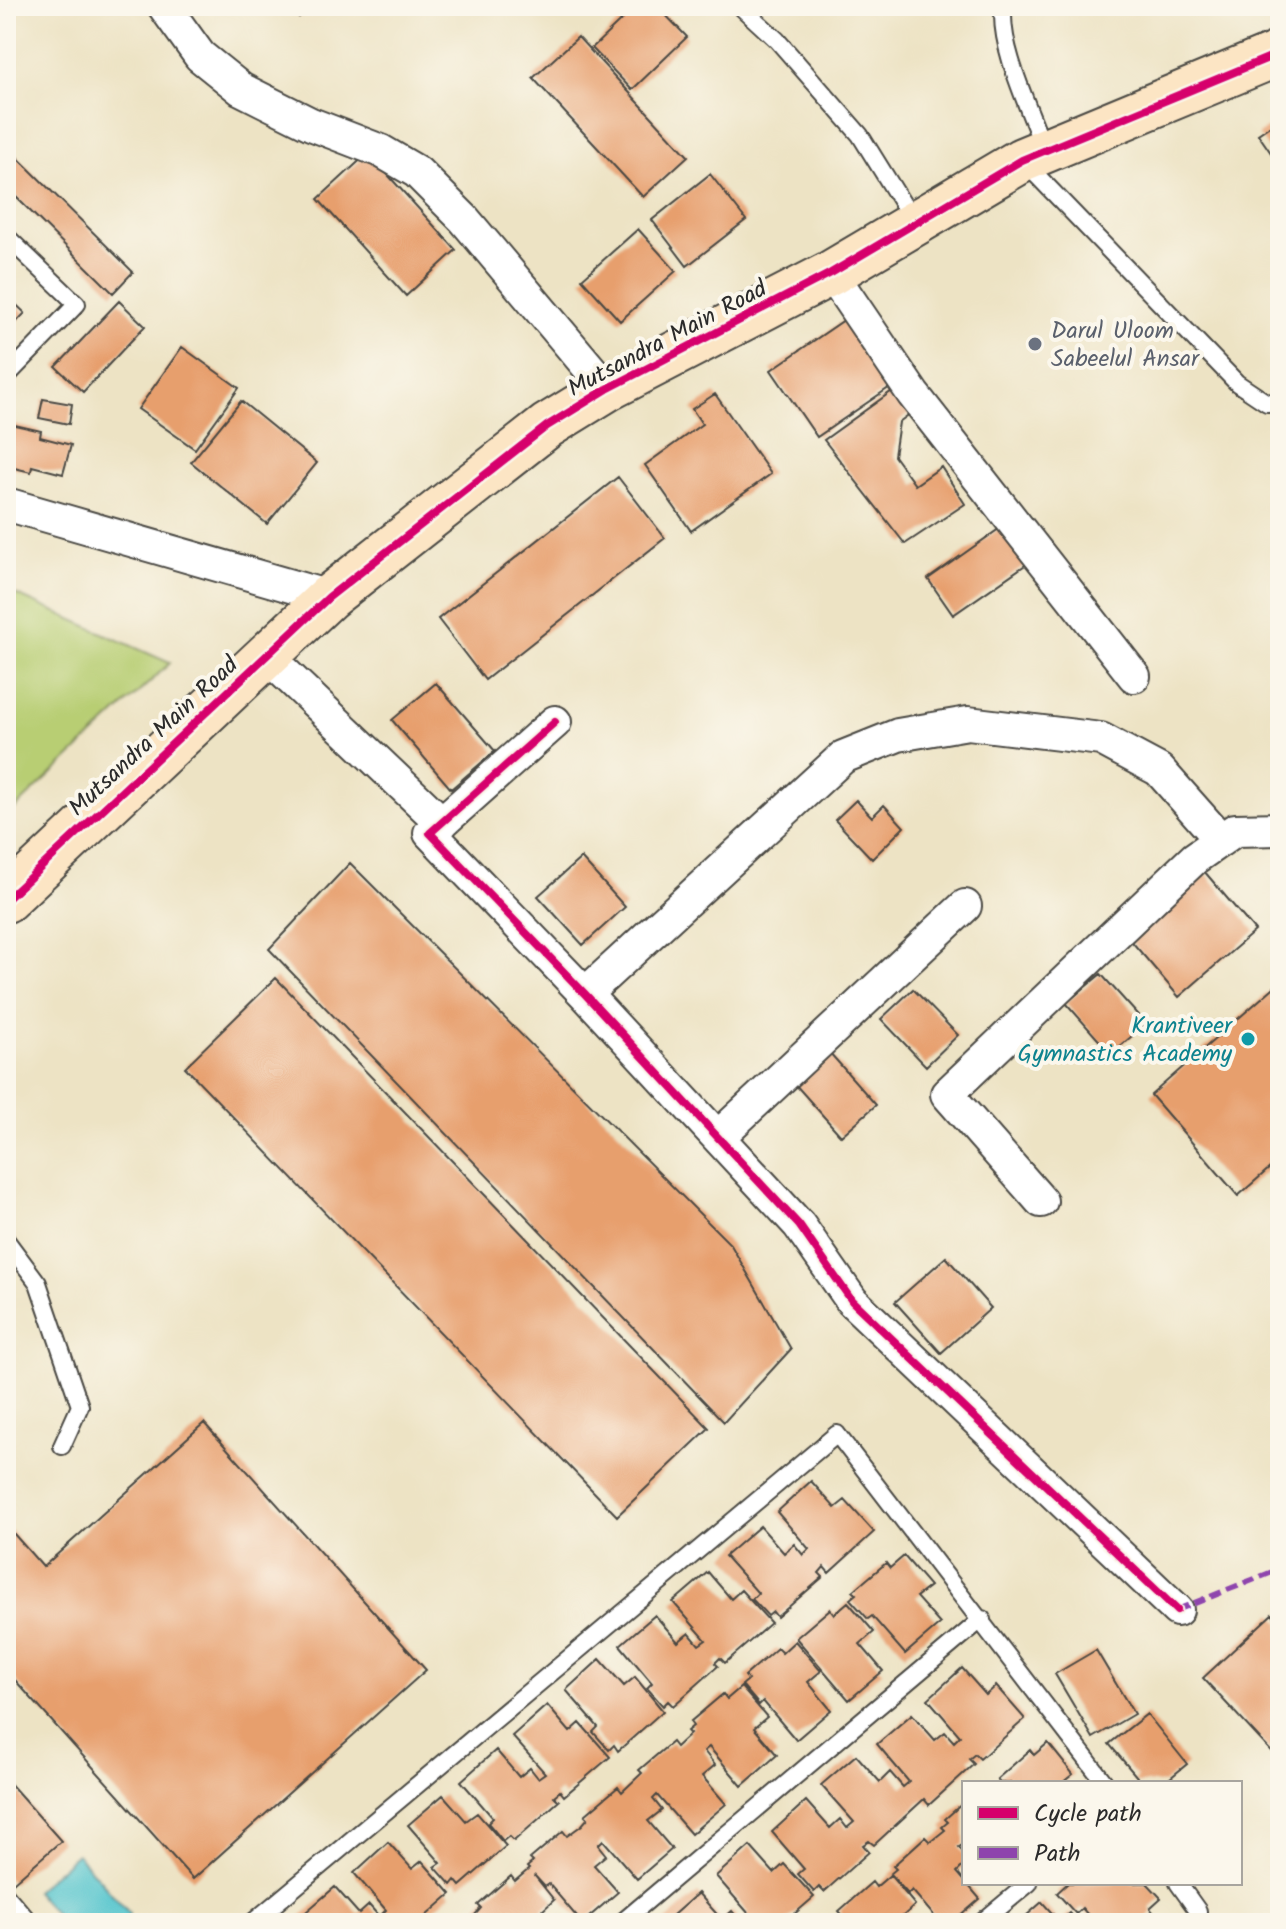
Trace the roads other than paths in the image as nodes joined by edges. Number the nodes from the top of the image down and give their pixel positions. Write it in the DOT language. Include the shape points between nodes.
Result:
graph roads {
  1 [pos="164,6"];
  2 [pos="740,6"];
  3 [pos="1004,6"];
  4 [pos="1280,53"];
  5 [pos="1034,155"];
  6 [pos="915,224"];
  7 [pos="6,236"];
  8 [pos="831,273"];
  9 [pos="6,377"];
  10 [pos="607,389"];
  11 [pos="1280,401"];
  12 [pos="6,504"];
  13 [pos="329,597"];
  14 [pos="268,657"];
  15 [pos="1134,676"];
  16 [pos="555,722"];
  17 [pos="442,823"];
  18 [pos="1280,829"];
  19 [pos="1221,840"];
  20 [pos="6,900"];
  21 [pos="965,906"];
  22 [pos="585,994"];
  23 [pos="718,1137"];
  24 [pos="1041,1201"];
  25 [pos="6,1240"];
  26 [pos="62,1446"];
  27 [pos="1177,1610"];
  28 [pos="982,1619"];
  29 [pos="1104,1781"];
  30 [pos="1027,1885"];
  31 [pos="1179,1885"];
  32 [pos="6,1895"];
  33 [pos="1198,1911"];
  34 [pos="30,1923"];
  35 [pos="252,1923"];
  36 [pos="621,1923"];
  37 [pos="981,1923"];
  1 -- 10 [label="street" via="200,56 241,89 417,172 464,219"];
  2 -- 6 [label="lane" via="860,135"];
  3 -- 5 [label="lane" via="1002,17"];
  4 -- 5 [label="street, Mutsandra Main Road"];
  5 -- 6 [label="street, Mutsandra Main Road"];
  5 -- 11 [label="lane" via="1237,383 1267,403"];
  6 -- 8 [label="street, Mutsandra Main Road"];
  7 -- 9 [label="lane" via="77,304"];
  8 -- 10 [label="street, Mutsandra Main Road"];
  8 -- 15 [label="street" via="913,394"];
  10 -- 13 [label="street, Mutsandra Main Road" via="547,426"];
  12 -- 13 [label="street"];
  13 -- 14 [label="street, Mutsandra Main Road"];
  14 -- 17 [label="street"];
  14 -- 20 [label="street, Mutsandra Main Road"];
  16 -- 17 [label="street"];
  17 -- 22 [label="street" via="430,833"];
  18 -- 19 [label="street" via="1235,830"];
  19 -- 22 [label="street" via="1159,770 1101,739 968,723 898,735 843,757"];
  19 -- 24 [label="street" via="1195,858 947,1094"];
  21 -- 23 [label="street"];
  22 -- 23 [label="street"];
  23 -- 27 [label="street" via="799,1225 852,1301"];
  25 -- 26 [label="lane" via="38,1283 80,1406"];
  28 -- 29 [label="lane"];
  28 -- 35 [label="lane" via="837,1434"];
  28 -- 36 [label="lane"];
  30 -- 37 [label="lane"];
  31 -- 33 [label="lane"];
  32 -- 34 [label="lane"];
}
